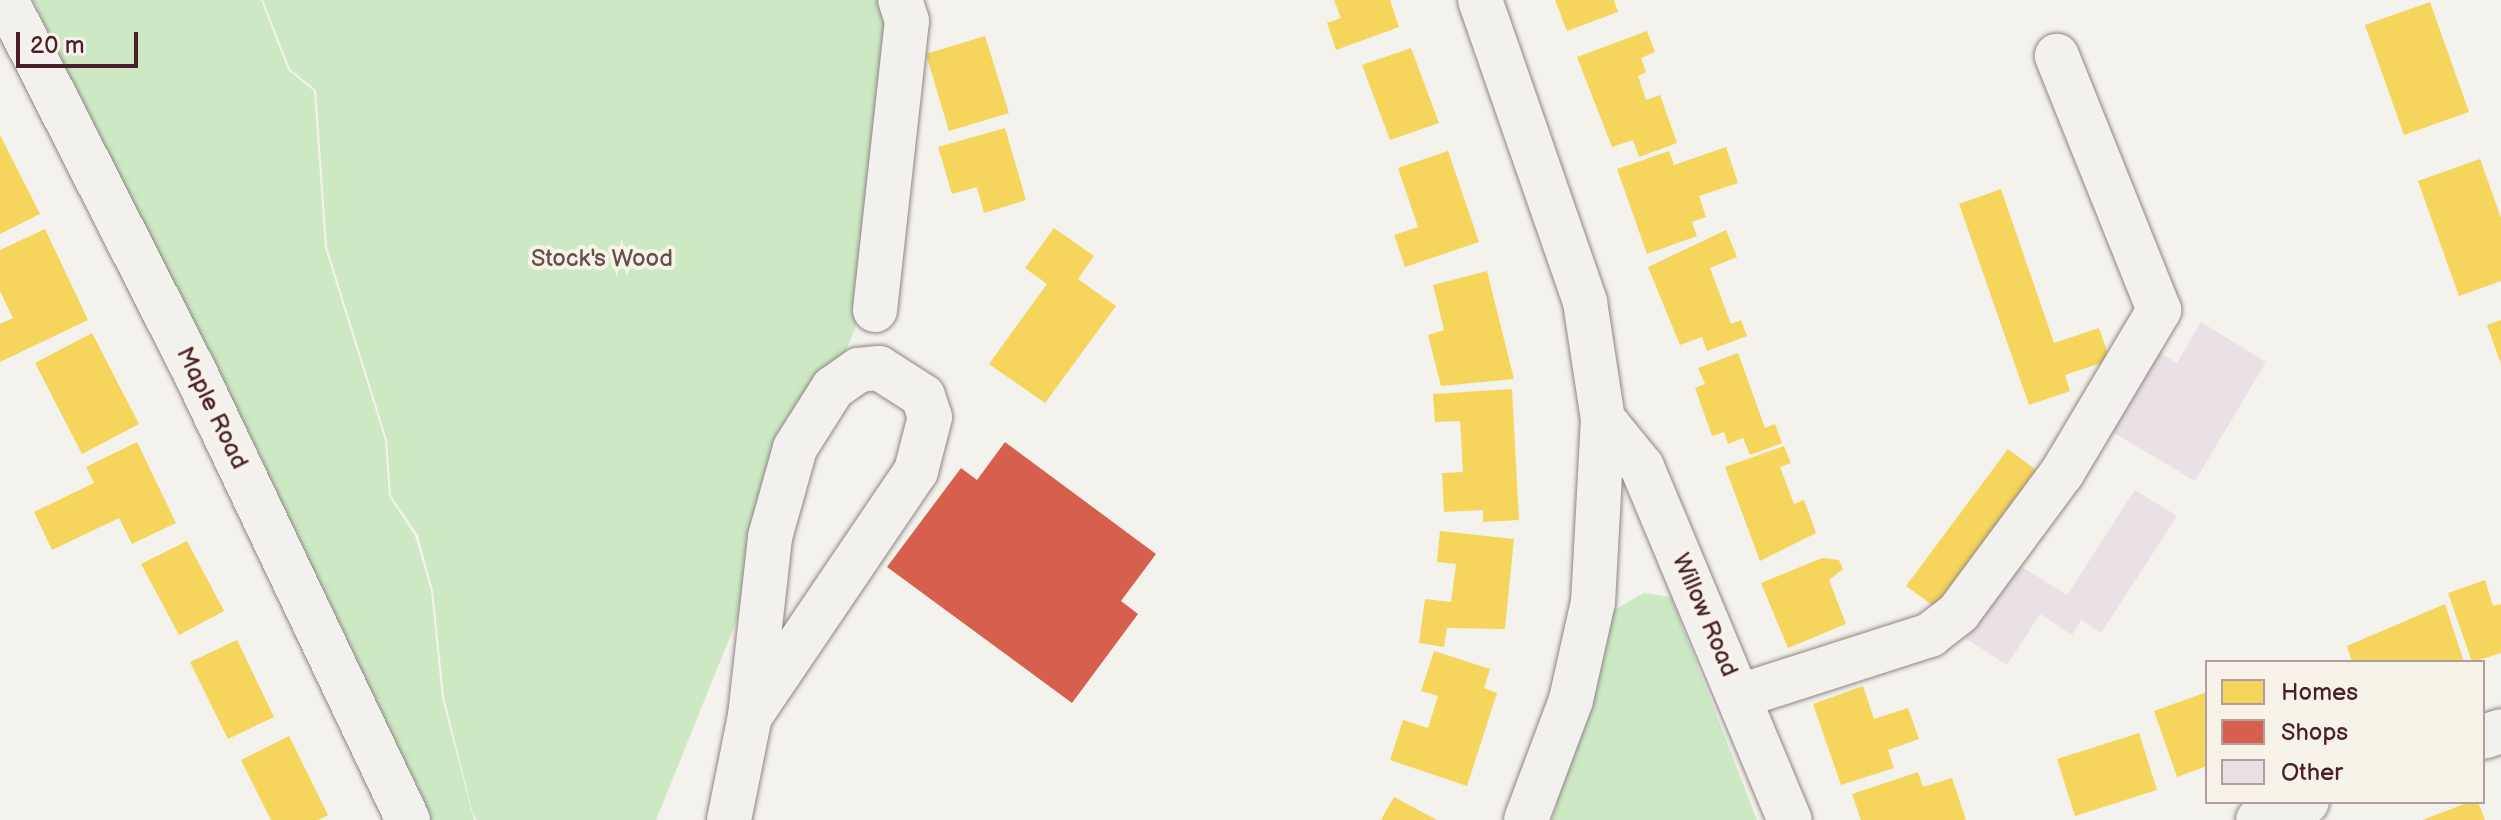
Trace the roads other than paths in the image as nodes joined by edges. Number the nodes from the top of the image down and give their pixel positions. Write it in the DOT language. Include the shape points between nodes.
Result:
graph roads {
  1 [pos="6,0"];
  2 [pos="900,0"];
  3 [pos="1480,0"];
  4 [pos="2057,56"];
  5 [pos="875,310"];
  6 [pos="1603,419"];
  7 [pos="1740,696"];
  8 [pos="750,716"];
  9 [pos="2302,804"];
  10 [pos="408,820"];
  11 [pos="729,820"];
  12 [pos="1526,820"];
  13 [pos="1790,820"];
  14 [pos="2258,820"];
  1 -- 10 [label="street, Maple Road" via="191,364"];
  2 -- 5 [label="street" via="907,21"];
  3 -- 6 [label="street" via="1585,302"];
  4 -- 7 [label="street" via="2159,310 2062,473 1959,612 1930,635"];
  6 -- 7 [label="street, Willow Road" via="1642,467"];
  6 -- 12 [label="street" via="1593,602 1571,700"];
  7 -- 13 [label="street, Willow Road"];
  8 -- 8 [label="street" via="770,537 795,448 833,388 859,370 879,368 923,396 930,417 920,460"];
  8 -- 11 [label="street"];
  9 -- 14 [label="street"];
}
